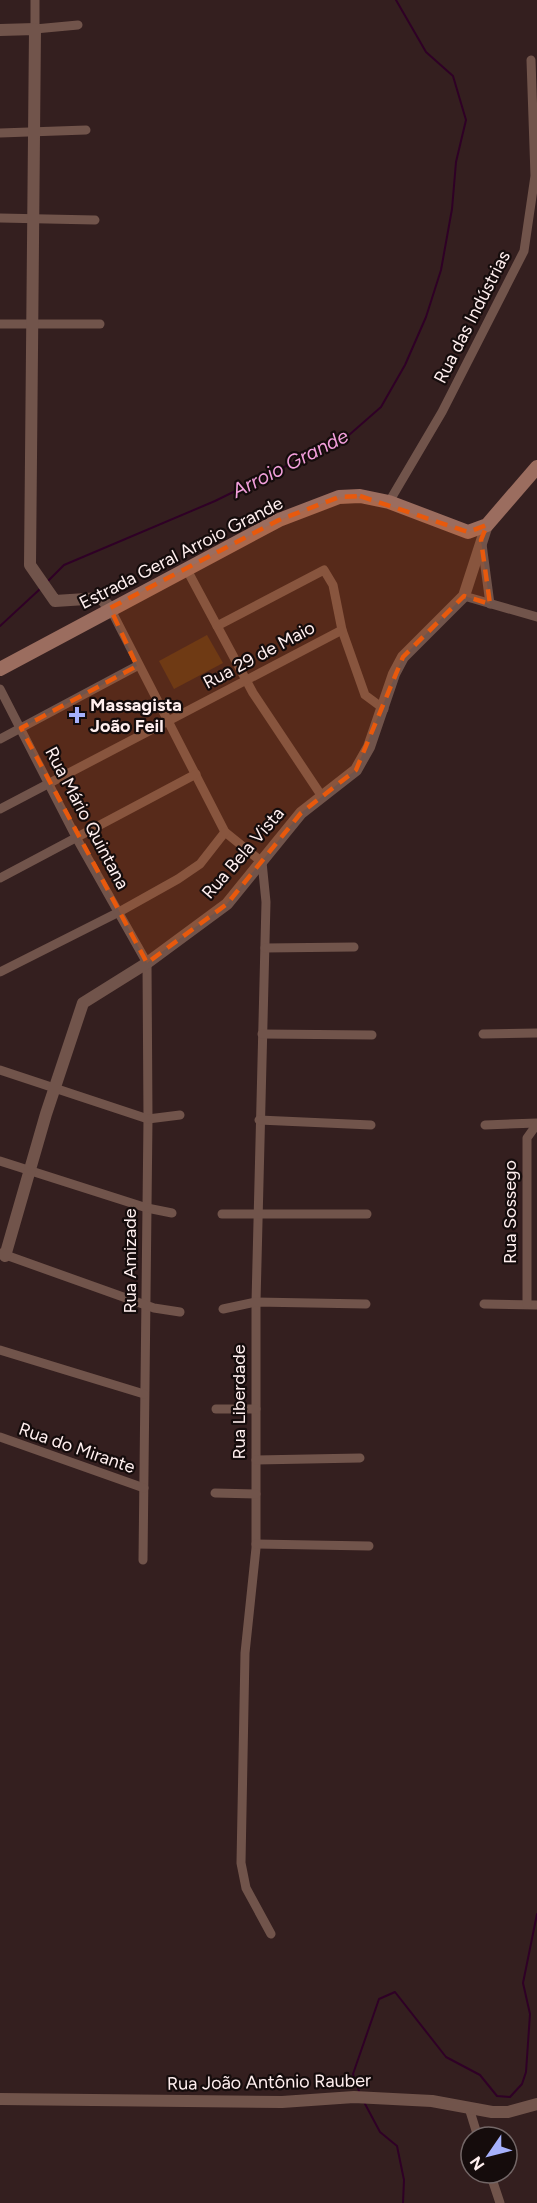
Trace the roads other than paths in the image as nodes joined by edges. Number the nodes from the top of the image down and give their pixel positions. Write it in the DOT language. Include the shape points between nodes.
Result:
graph roads {
  1 [pos="35,0"];
  2 [pos="78,25"];
  3 [pos="35,29"];
  4 [pos="0,30"];
  5 [pos="531,60"];
  6 [pos="536,125"];
  7 [pos="86,130"];
  8 [pos="34,132"];
  9 [pos="0,133"];
  10 [pos="0,218"];
  11 [pos="31,219"];
  12 [pos="95,220"];
  13 [pos="0,324"];
  14 [pos="100,324"];
  15 [pos="31,325"];
  16 [pos="537,467"];
  17 [pos="388,502"];
  18 [pos="487,525"];
  19 [pos="481,540"];
  20 [pos="186,568"];
  21 [pos="464,596"];
  22 [pos="490,604"];
  23 [pos="110,608"];
  24 [pos="537,617"];
  25 [pos="216,626"];
  26 [pos="342,630"];
  27 [pos="137,666"];
  28 [pos="0,669"];
  29 [pos="245,680"];
  30 [pos="0,689"];
  31 [pos="384,709"];
  32 [pos="169,721"];
  33 [pos="21,728"];
  34 [pos="0,739"];
  35 [pos="196,774"];
  36 [pos="48,784"];
  37 [pos="321,795"];
  38 [pos="0,809"];
  39 [pos="225,832"];
  40 [pos="77,838"];
  41 [pos="262,862"];
  42 [pos="0,878"];
  43 [pos="119,912"];
  44 [pos="265,948"];
  45 [pos="354,948"];
  46 [pos="147,963"];
  47 [pos="0,972"];
  48 [pos="261,1034"];
  49 [pos="483,1034"];
  50 [pos="537,1034"];
  51 [pos="372,1035"];
  52 [pos="0,1070"];
  53 [pos="54,1087"];
  54 [pos="180,1115"];
  55 [pos="148,1119"];
  56 [pos="259,1120"];
  57 [pos="537,1124"];
  58 [pos="371,1125"];
  59 [pos="485,1125"];
  60 [pos="0,1161"];
  61 [pos="30,1170"];
  62 [pos="147,1208"];
  63 [pos="172,1213"];
  64 [pos="257,1213"];
  65 [pos="222,1214"];
  66 [pos="368,1214"];
  67 [pos="2,1258"];
  68 [pos="256,1302"];
  69 [pos="366,1304"];
  70 [pos="484,1304"];
  71 [pos="146,1305"];
  72 [pos="526,1305"];
  73 [pos="537,1305"];
  74 [pos="223,1309"];
  75 [pos="180,1312"];
  76 [pos="0,1350"];
  77 [pos="144,1394"];
  78 [pos="216,1409"];
  79 [pos="256,1409"];
  80 [pos="0,1437"];
  81 [pos="360,1458"];
  82 [pos="256,1460"];
  83 [pos="144,1488"];
  84 [pos="215,1493"];
  85 [pos="256,1494"];
  86 [pos="256,1544"];
  87 [pos="369,1546"];
  88 [pos="143,1560"];
  89 [pos="271,1934"];
  90 [pos="0,2099"];
  91 [pos="537,2104"];
  92 [pos="469,2108"];
  93 [pos="474,2125"];
  94 [pos="494,2185"];
  95 [pos="500,2203"];
  1 -- 3 [label="street"];
  2 -- 3 [label="street"];
  3 -- 4 [label="street"];
  3 -- 8 [label="street"];
  5 -- 6 [label="street, Rua das Indústrias"];
  6 -- 17 [label="street, Rua das Indústrias" via="535,176 524,251 442,412"];
  7 -- 8 [label="street"];
  8 -- 9 [label="street"];
  8 -- 11 [label="street"];
  10 -- 11 [label="street"];
  11 -- 12 [label="street"];
  11 -- 15 [label="street"];
  13 -- 15 [label="street"];
  14 -- 15 [label="street"];
  15 -- 23 [label="street" via="30,565 55,601 101,598"];
  16 -- 18 [label="main road, Rua Bela Vista"];
  17 -- 18 [label="main road, Estrada Geral Arroio Grande" via="468,532"];
  17 -- 20 [label="main road, Estrada Geral Arroio Grande" via="360,495 339,497 279,520"];
  18 -- 19 [label="street, Rua Bela Vista"];
  19 -- 21 [label="street, Rua Bela Vista"];
  19 -- 22 [label="street"];
  20 -- 23 [label="main road, Estrada Geral Arroio Grande"];
  20 -- 25 [label="street"];
  21 -- 22 [label="street"];
  21 -- 31 [label="street, Rua Bela Vista" via="403,657"];
  22 -- 24 [label="street"];
  23 -- 27 [label="street"];
  23 -- 28 [label="main road, Estrada Geral Arroio Grande"];
  25 -- 26 [label="street" via="324,570 338,601"];
  25 -- 29 [label="street"];
  26 -- 29 [label="street, Rua 29 de Maio"];
  26 -- 31 [label="street" via="365,695"];
  27 -- 32 [label="street"];
  27 -- 33 [label="street"];
  29 -- 32 [label="street, Rua 29 de Maio"];
  29 -- 37 [label="street"];
  30 -- 33 [label="street, Rua Mário Quintana"];
  31 -- 37 [label="street, Rua Bela Vista" via="356,770"];
  32 -- 35 [label="street"];
  32 -- 36 [label="street, Rua 29 de Maio"];
  33 -- 34 [label="street"];
  33 -- 36 [label="street, Rua Mário Quintana"];
  35 -- 39 [label="street"];
  35 -- 40 [label="street"];
  36 -- 38 [label="street, Rua 29 de Maio"];
  36 -- 40 [label="street, Rua Mário Quintana"];
  37 -- 41 [label="street, Rua Bela Vista" via="301,813"];
  39 -- 41 [label="street"];
  39 -- 43 [label="street" via="194,868"];
  40 -- 42 [label="street"];
  40 -- 43 [label="street, Rua Mário Quintana"];
  41 -- 44 [label="street, Rua Liberdade"];
  41 -- 46 [label="street, Rua Bela Vista" via="227,904"];
  43 -- 46 [label="street, Rua Mário Quintana"];
  43 -- 47 [label="street"];
  44 -- 45 [label="street"];
  44 -- 48 [label="street, Rua Liberdade"];
  46 -- 53 [label="street, Rua Bela Vista" via="83,1003"];
  46 -- 55 [label="street, Rua Amizade"];
  48 -- 51 [label="street"];
  48 -- 56 [label="street, Rua Liberdade"];
  49 -- 50 [label="street"];
  52 -- 53 [label="street"];
  53 -- 55 [label="street"];
  53 -- 61 [label="street, Rua Bela Vista"];
  54 -- 55 [label="street"];
  55 -- 62 [label="street, Rua Amizade"];
  56 -- 58 [label="street"];
  56 -- 64 [label="street, Rua Liberdade"];
  57 -- 59 [label="street"];
  57 -- 72 [label="street, Rua Sossego" via="527,1138"];
  60 -- 61 [label="street"];
  61 -- 62 [label="street"];
  61 -- 67 [label="street, Rua Bela Vista"];
  62 -- 63 [label="street"];
  62 -- 71 [label="street, Rua Amizade"];
  64 -- 65 [label="street"];
  64 -- 66 [label="street"];
  64 -- 68 [label="street, Rua Liberdade"];
  67 -- 71 [label="street"];
  68 -- 69 [label="street"];
  68 -- 74 [label="street"];
  68 -- 79 [label="street, Rua Liberdade"];
  70 -- 72 [label="street"];
  71 -- 75 [label="street"];
  71 -- 77 [label="street, Rua Amizade"];
  72 -- 73 [label="street"];
  76 -- 77 [label="street"];
  77 -- 83 [label="street, Rua Amizade"];
  78 -- 79 [label="street"];
  79 -- 82 [label="street, Rua Liberdade"];
  80 -- 83 [label="street, Rua do Mirante"];
  81 -- 82 [label="street"];
  82 -- 85 [label="street, Rua Liberdade"];
  83 -- 88 [label="street, Rua Amizade"];
  84 -- 85 [label="street"];
  85 -- 86 [label="street, Rua Liberdade"];
  86 -- 87 [label="street"];
  86 -- 89 [label="street, Rua Liberdade" via="245,1653 241,1863 246,1888"];
  90 -- 92 [label="street, Rua João Antônio Rauber" via="282,2102 360,2097 432,2101"];
  91 -- 92 [label="street, Rua João Antônio Rauber" via="508,2112"];
  92 -- 93 [label="street"];
  94 -- 95 [label="street"];
}
